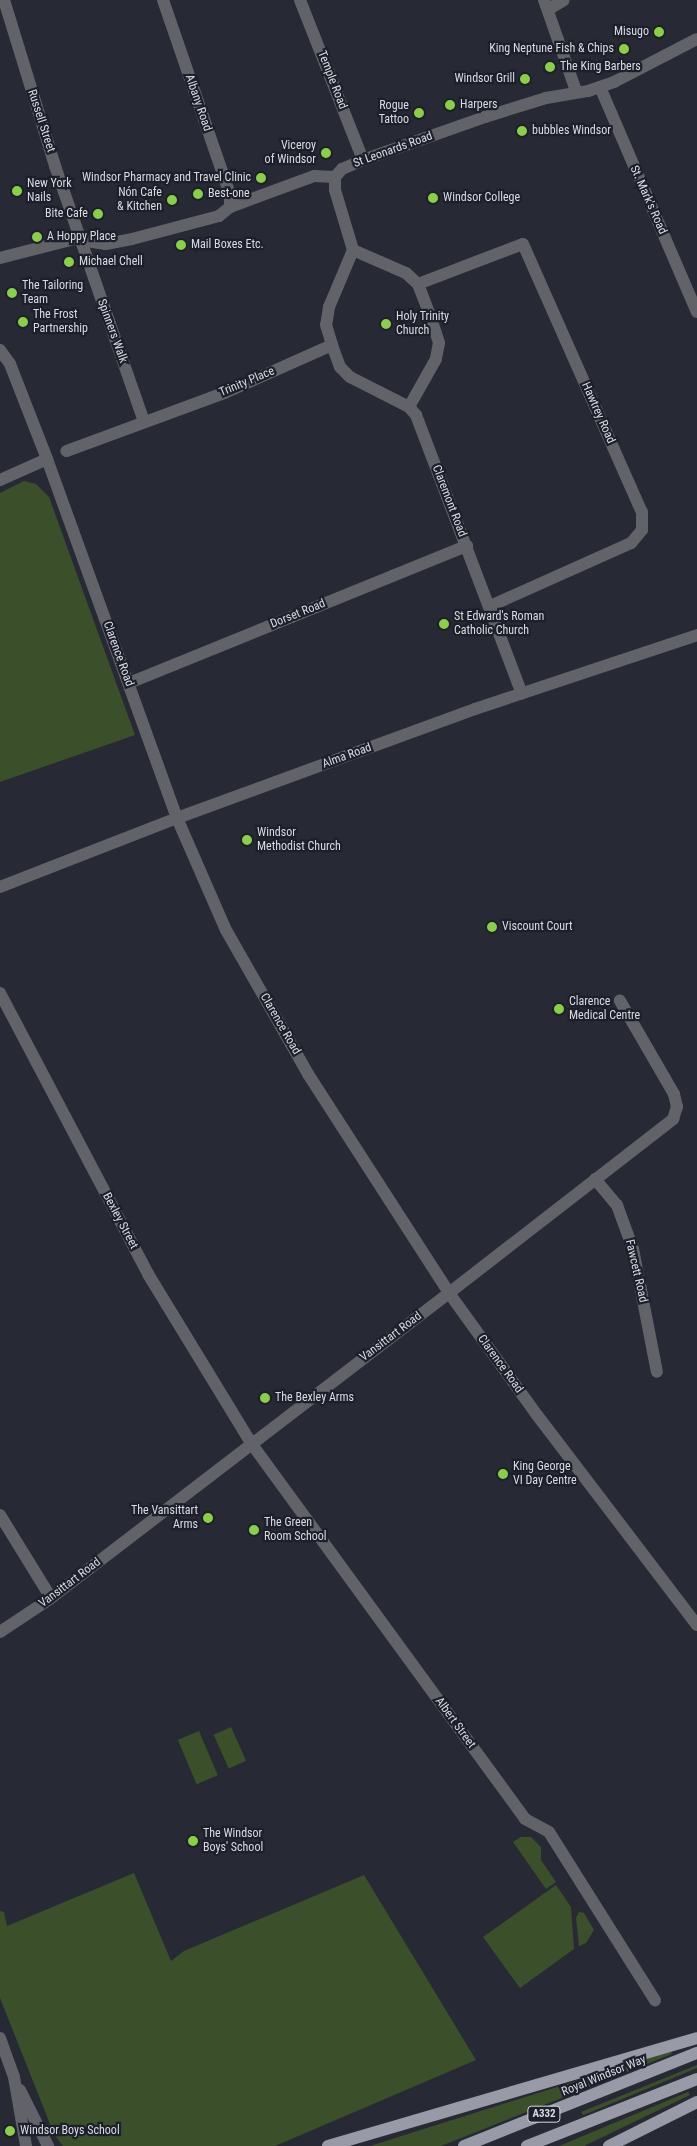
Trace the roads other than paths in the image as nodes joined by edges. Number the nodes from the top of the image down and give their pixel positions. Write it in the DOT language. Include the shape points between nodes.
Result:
graph roads {
  1 [pos="4,0"];
  2 [pos="163,0"];
  3 [pos="300,0"];
  4 [pos="564,0"];
  5 [pos="546,5"];
  6 [pos="697,39"];
  7 [pos="600,87"];
  8 [pos="576,91"];
  9 [pos="363,160"];
  10 [pos="335,177"];
  11 [pos="230,207"];
  12 [pos="82,240"];
  13 [pos="353,250"];
  14 [pos="0,258"];
  15 [pos="418,284"];
  16 [pos="697,312"];
  17 [pos="332,346"];
  18 [pos="0,350"];
  19 [pos="409,407"];
  20 [pos="144,421"];
  21 [pos="66,452"];
  22 [pos="47,459"];
  23 [pos="0,480"];
  24 [pos="467,546"];
  25 [pos="490,606"];
  26 [pos="697,635"];
  27 [pos="128,683"];
  28 [pos="522,694"];
  29 [pos="177,818"];
  30 [pos="0,887"];
  31 [pos="0,993"];
  32 [pos="620,1001"];
  33 [pos="595,1179"];
  34 [pos="449,1293"];
  35 [pos="657,1372"];
  36 [pos="251,1443"];
  37 [pos="0,1515"];
  38 [pos="51,1598"];
  39 [pos="697,1625"];
  40 [pos="0,1632"];
  41 [pos="656,2000"];
  42 [pos="0,2038"];
  43 [pos="697,2038"];
  44 [pos="697,2053"];
  45 [pos="14,2077"];
  46 [pos="697,2079"];
  47 [pos="697,2102"];
  48 [pos="26,2146"];
  49 [pos="48,2146"];
  50 [pos="328,2146"];
  51 [pos="464,2146"];
  52 [pos="528,2146"];
  53 [pos="609,2146"];
  1 -- 12 [label="street, Russell Street" via="34,102"];
  2 -- 11 [label="street, Albany Road" via="230,195"];
  3 -- 9 [label="street, Temple Road"];
  4 -- 5 [label="street"];
  5 -- 8 [label="street"];
  6 -- 7 [label="street, St Leonards Road" via="655,63"];
  7 -- 8 [label="street, St Leonards Road"];
  7 -- 16 [label="street, St. Mark's Road"];
  8 -- 9 [label="street, St Leonards Road" via="546,98"];
  9 -- 10 [label="street, St Leonards Road" via="342,169"];
  10 -- 11 [label="street" via="314,176"];
  10 -- 13 [label="street" via="335,190"];
  11 -- 12 [label="street" via="211,218 118,242"];
  12 -- 14 [label="street" via="74,239"];
  12 -- 20 [label="street, Spinners Walk"];
  13 -- 15 [label="street" via="406,273"];
  13 -- 17 [label="street" via="329,308 326,325"];
  15 -- 19 [label="street" via="439,343 436,359"];
  15 -- 25 [label="street, Hawtrey Road" via="523,244 642,512 642,530 631,543"];
  17 -- 19 [label="street" via="340,367 350,377"];
  17 -- 20 [label="street, Trinity Place" via="224,393"];
  18 -- 22 [label="street, Clarence Road" via="10,364"];
  19 -- 24 [label="street, Claremont Road" via="416,415"];
  20 -- 21 [label="street, Trinity Place"];
  22 -- 23 [label="street"];
  22 -- 27 [label="street, Clarence Road"];
  24 -- 25 [label="street, Claremont Road"];
  24 -- 27 [label="street, Dorset Road"];
  25 -- 28 [label="street, Claremont Road"];
  26 -- 28 [label="street, Alma Road"];
  27 -- 29 [label="street, Clarence Road"];
  28 -- 29 [label="street, Alma Road"];
  29 -- 30 [label="street, Alma Road"];
  29 -- 34 [label="street, Clarence Road" via="226,930 308,1074"];
  31 -- 36 [label="street, Bexley Street" via="148,1274"];
  32 -- 33 [label="street, Vansittart Road" via="674,1094 677,1107 674,1119"];
  33 -- 34 [label="street, Vansittart Road"];
  33 -- 35 [label="street, Fawcett Road" via="618,1205 634,1249"];
  34 -- 36 [label="street, Vansittart Road"];
  34 -- 39 [label="street, Clarence Road" via="537,1415"];
  36 -- 38 [label="street, Vansittart Road"];
  36 -- 41 [label="street, Albert Street" via="525,1819 549,1832"];
  37 -- 38 [label="street"];
  38 -- 40 [label="street, Vansittart Road"];
  42 -- 45 [label="street"];
  43 -- 50 [label="main road"];
  44 -- 51 [label="main road, Royal Windsor Way / A332"];
  45 -- 48 [label="street"];
  45 -- 49 [label="street"];
  46 -- 52 [label="main road, A332"];
  47 -- 53 [label="main road"];
}
